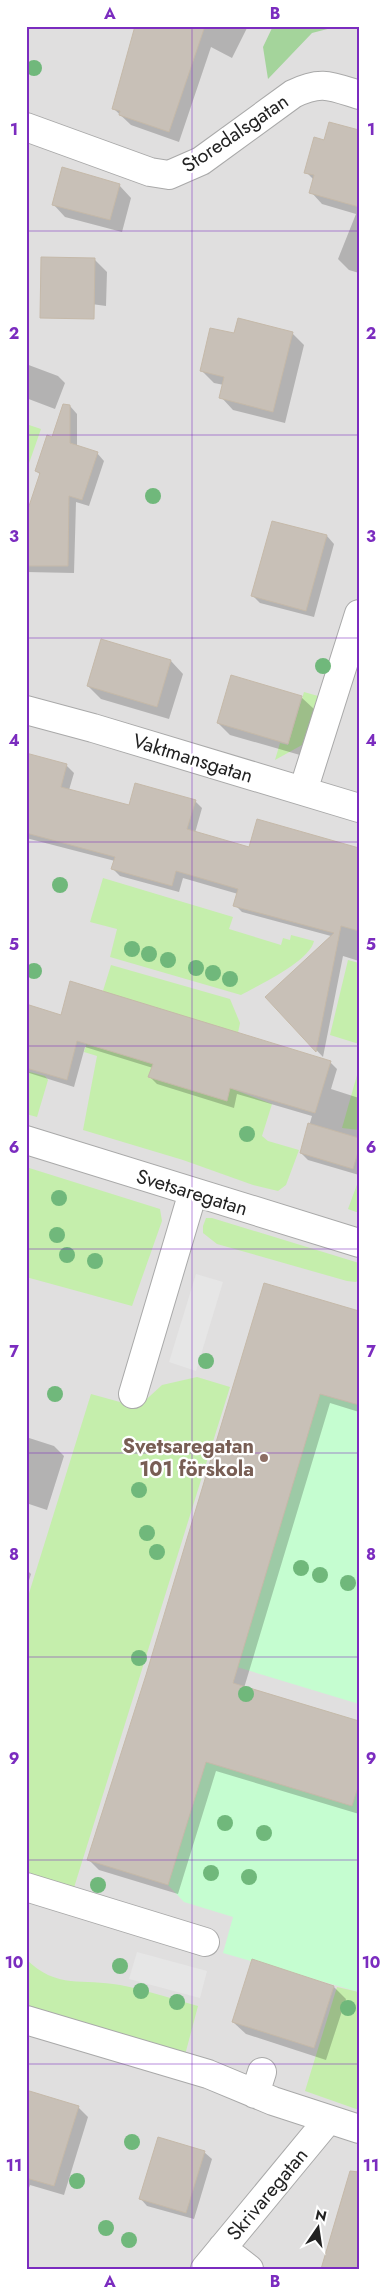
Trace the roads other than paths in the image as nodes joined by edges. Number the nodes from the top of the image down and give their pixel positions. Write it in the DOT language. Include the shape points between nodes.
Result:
graph roads {
  1 [pos="359,95"];
  2 [pos="26,127"];
  3 [pos="359,614"];
  4 [pos="26,710"];
  5 [pos="303,791"];
  6 [pos="359,808"];
  7 [pos="26,1140"];
  8 [pos="192,1192"];
  9 [pos="359,1243"];
  10 [pos="133,1394"];
  11 [pos="26,1887"];
  12 [pos="205,1942"];
  13 [pos="26,2020"];
  14 [pos="328,2120"];
  15 [pos="359,2129"];
  16 [pos="222,2248"];
  17 [pos="205,2269"];
  18 [pos="249,2269"];
  1 -- 2 [label="street, Storedalsgatan" via="328,85 310,85 201,161 169,175 150,172"];
  3 -- 5 [label="street"];
  4 -- 5 [label="street, Vaktmansgatan"];
  5 -- 6 [label="street, Vaktmansgatan"];
  7 -- 8 [label="street, Svetsaregatan"];
  8 -- 9 [label="street, Svetsaregatan"];
  8 -- 10 [label="street"];
  11 -- 12 [label="street"];
  13 -- 14 [label="street" via="208,2074 259,2083"];
  14 -- 15 [label="street"];
  14 -- 16 [label="street, Skrivaregatan"];
  16 -- 17 [label="street, Skrivaregatan"];
  16 -- 18 [label="street"];
}
